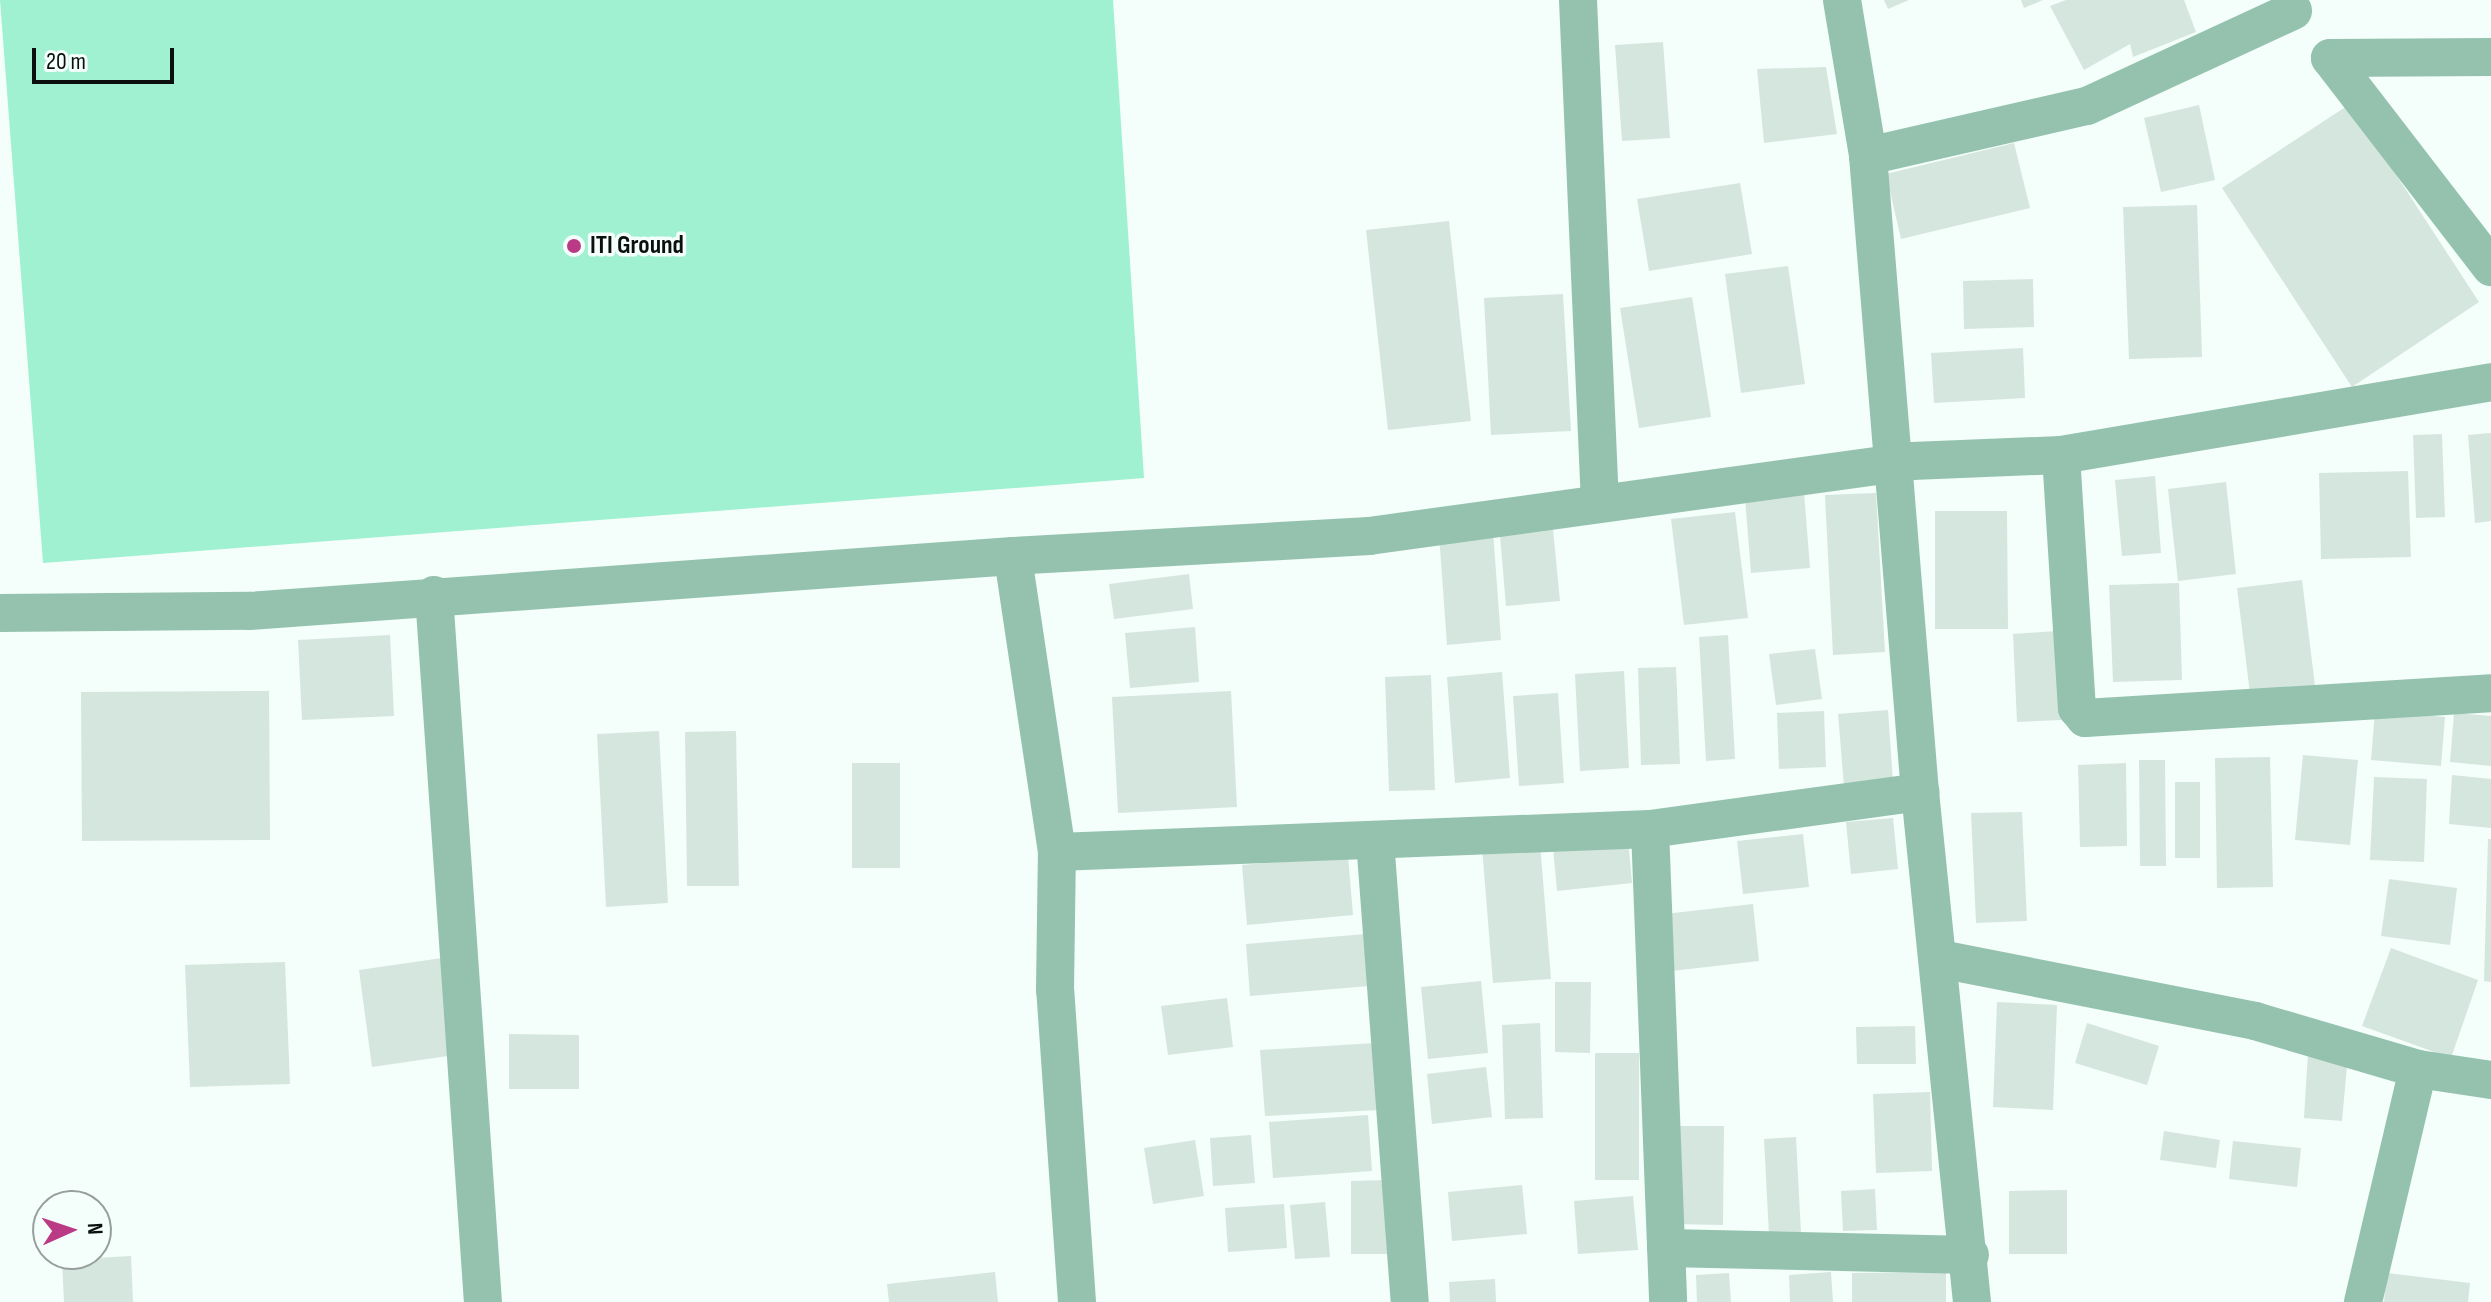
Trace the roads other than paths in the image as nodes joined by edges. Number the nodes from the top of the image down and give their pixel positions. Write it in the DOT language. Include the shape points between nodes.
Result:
graph roads {
  1 [pos="1578,0"];
  2 [pos="1842,0"];
  3 [pos="2289,5"];
  4 [pos="2491,57"];
  5 [pos="2330,58"];
  6 [pos="1868,156"];
  7 [pos="2491,267"];
  8 [pos="2491,382"];
  9 [pos="2061,455"];
  10 [pos="1894,465"];
  11 [pos="1600,504"];
  12 [pos="1013,556"];
  13 [pos="434,595"];
  14 [pos="0,613"];
  15 [pos="2491,693"];
  16 [pos="1920,792"];
  17 [pos="1650,829"];
  18 [pos="1375,840"];
  19 [pos="1057,852"];
  20 [pos="1940,959"];
  21 [pos="2418,1069"];
  22 [pos="2491,1080"];
  23 [pos="1666,1248"];
  24 [pos="1970,1255"];
  25 [pos="483,1302"];
  26 [pos="1077,1302"];
  27 [pos="1410,1302"];
  28 [pos="1668,1302"];
  29 [pos="1972,1302"];
  30 [pos="2363,1302"];
  1 -- 11 [label="street"];
  2 -- 6 [label="street"];
  3 -- 5 [label="street"];
  3 -- 6 [label="street" via="2087,106"];
  4 -- 5 [label="street"];
  5 -- 7 [label="street"];
  6 -- 10 [label="street"];
  8 -- 9 [label="street"];
  9 -- 10 [label="street"];
  9 -- 15 [label="street" via="2077,708 2085,718"];
  10 -- 11 [label="street"];
  10 -- 16 [label="street"];
  11 -- 12 [label="street" via="1369,536"];
  12 -- 13 [label="street"];
  12 -- 19 [label="street"];
  13 -- 14 [label="street" via="249,611"];
  13 -- 25 [label="street"];
  16 -- 17 [label="street"];
  16 -- 20 [label="street"];
  17 -- 18 [label="street"];
  17 -- 23 [label="street"];
  18 -- 19 [label="street"];
  18 -- 27 [label="street"];
  19 -- 26 [label="street" via="1055,990"];
  20 -- 21 [label="street" via="2255,1021"];
  20 -- 24 [label="street"];
  21 -- 22 [label="street"];
  21 -- 30 [label="street"];
  23 -- 24 [label="street"];
  23 -- 28 [label="street"];
  24 -- 29 [label="street"];
}
